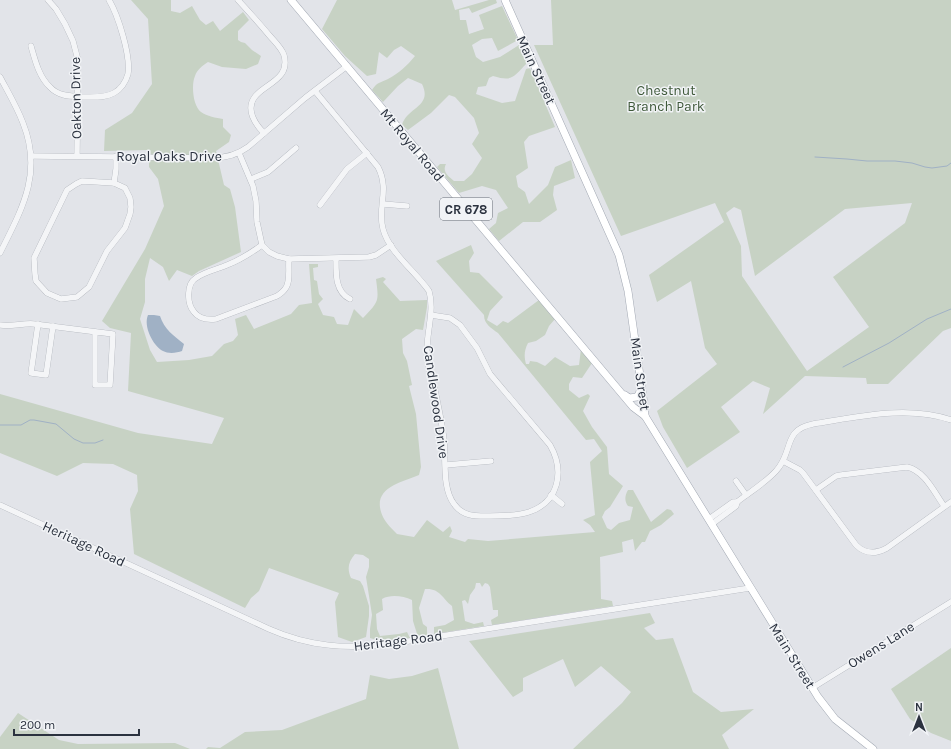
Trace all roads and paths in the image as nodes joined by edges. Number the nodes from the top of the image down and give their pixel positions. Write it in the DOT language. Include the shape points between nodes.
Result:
graph roads {
  1 [pos="48,0"];
  2 [pos="109,0"];
  3 [pos="238,0"];
  4 [pos="290,0"];
  5 [pos="505,0"];
  6 [pos="31,46"];
  7 [pos="347,66"];
  8 [pos="0,77"];
  9 [pos="315,91"];
  10 [pos="78,96"];
  11 [pos="264,133"];
  12 [pos="296,148"];
  13 [pos="366,153"];
  14 [pos="239,154"];
  15 [pos="31,156"];
  16 [pos="77,156"];
  17 [pos="116,156"];
  18 [pos="250,179"];
  19 [pos="114,182"];
  20 [pos="383,204"];
  21 [pos="320,205"];
  22 [pos="407,206"];
  23 [pos="262,245"];
  24 [pos="391,245"];
  25 [pos="0,253"];
  26 [pos="288,259"];
  27 [pos="336,259"];
  28 [pos="350,299"];
  29 [pos="431,315"];
  30 [pos="38,324"];
  31 [pos="0,325"];
  32 [pos="56,327"];
  33 [pos="95,332"];
  34 [pos="640,378"];
  35 [pos="621,392"];
  36 [pos="645,416"];
  37 [pos="951,420"];
  38 [pos="491,461"];
  39 [pos="783,461"];
  40 [pos="446,464"];
  41 [pos="736,481"];
  42 [pos="816,490"];
  43 [pos="551,495"];
  44 [pos="746,495"];
  45 [pos="951,502"];
  46 [pos="562,504"];
  47 [pos="0,505"];
  48 [pos="944,506"];
  49 [pos="711,522"];
  50 [pos="750,588"];
  51 [pos="951,602"];
  52 [pos="812,688"];
  53 [pos="873,749"];
  1 -- 10 [label="street, Oakton Drive" via="61,17 73,41 79,69"];
  2 -- 10 [label="street" via="116,14 126,49 128,74 125,82 115,93 101,97"];
  3 -- 11 [label="street" via="276,43 284,57 283,71 279,77 255,97 252,103 253,119"];
  4 -- 7 [label="main road, Mt Royal Road / CR 678"];
  5 -- 34 [label="main road, Main Street" via="619,255 626,278"];
  6 -- 10 [label="street" via="36,64 49,87 61,95"];
  7 -- 9 [label="street, Royal Oaks Drive"];
  7 -- 35 [label="main road, Mt Royal Road / CR 678"];
  8 -- 15 [label="street" via="23,123"];
  9 -- 11 [label="street, Royal Oaks Drive"];
  9 -- 13 [label="street, Candlewood Drive"];
  10 -- 16 [label="street, Oakton Drive"];
  11 -- 14 [label="street, Royal Oaks Drive"];
  12 -- 18 [label="street" via="268,172"];
  13 -- 20 [label="street, Candlewood Drive" via="381,173 384,188"];
  13 -- 21 [label="street" via="347,169"];
  14 -- 17 [label="street, Royal Oaks Drive" via="212,158"];
  14 -- 18 [label="street"];
  15 -- 16 [label="street, Royal Oaks Drive"];
  15 -- 25 [label="street" via="26,199"];
  16 -- 17 [label="street, Royal Oaks Drive"];
  17 -- 19 [label="street"];
  18 -- 23 [label="street" via="255,192"];
  19 -- 19 [label="street" via="82,181 67,190 34,258 36,281 47,293 61,299 77,297 83,293 89,287 107,251 125,228 130,214 130,198 125,188"];
  20 -- 22 [label="street"];
  20 -- 24 [label="street, Candlewood Drive" via="382,226"];
  23 -- 26 [label="street" via="272,254"];
  23 -- 26 [label="street" via="235,262 196,277 190,286 190,307 200,318 216,320 277,296 285,289 288,280"];
  24 -- 27 [label="street" via="376,255"];
  24 -- 29 [label="street, Candlewood Drive" via="429,291"];
  26 -- 27 [label="street"];
  27 -- 28 [label="street" via="339,288"];
  29 -- 40 [label="street, Candlewood Drive" via="427,356 441,414"];
  29 -- 43 [label="street" via="450,318 460,325 477,348 490,374 550,445 556,455 558,472 555,489"];
  30 -- 31 [label="street"];
  30 -- 32 [label="street"];
  30 -- 32 [label="street" via="31,373 46,375"];
  32 -- 33 [label="street"];
  33 -- 33 [label="street" via="113,334 110,385 95,385"];
  34 -- 35 [label="main road" via="641,390 637,397 630,398"];
  34 -- 36 [label="main road, Main Street"];
  35 -- 36 [label="main road, Mt Royal Road / CR 678" via="635,409"];
  36 -- 49 [label="main road, Main Street"];
  37 -- 39 [label="street" via="926,414 900,413 809,425 794,432"];
  38 -- 40 [label="street"];
  39 -- 42 [label="street" via="800,470"];
  39 -- 44 [label="street" via="776,472"];
  40 -- 43 [label="street, Candlewood Drive" via="449,497 461,512 468,515 527,513 544,503"];
  41 -- 44 [label="street"];
  42 -- 48 [label="street" via="836,476 906,467 922,475"];
  42 -- 48 [label="street" via="856,545 869,552 887,548"];
  43 -- 46 [label="street"];
  44 -- 49 [label="street" via="736,506"];
  45 -- 48 [label="street"];
  47 -- 50 [label="street, Heritage Road" via="269,629 293,639 327,646 390,644"];
  49 -- 50 [label="main road, Main Street"];
  50 -- 52 [label="main road, Main Street"];
  51 -- 52 [label="street, Owens Lane"];
  52 -- 53 [label="main road, Main Street" via="835,719"];
}
